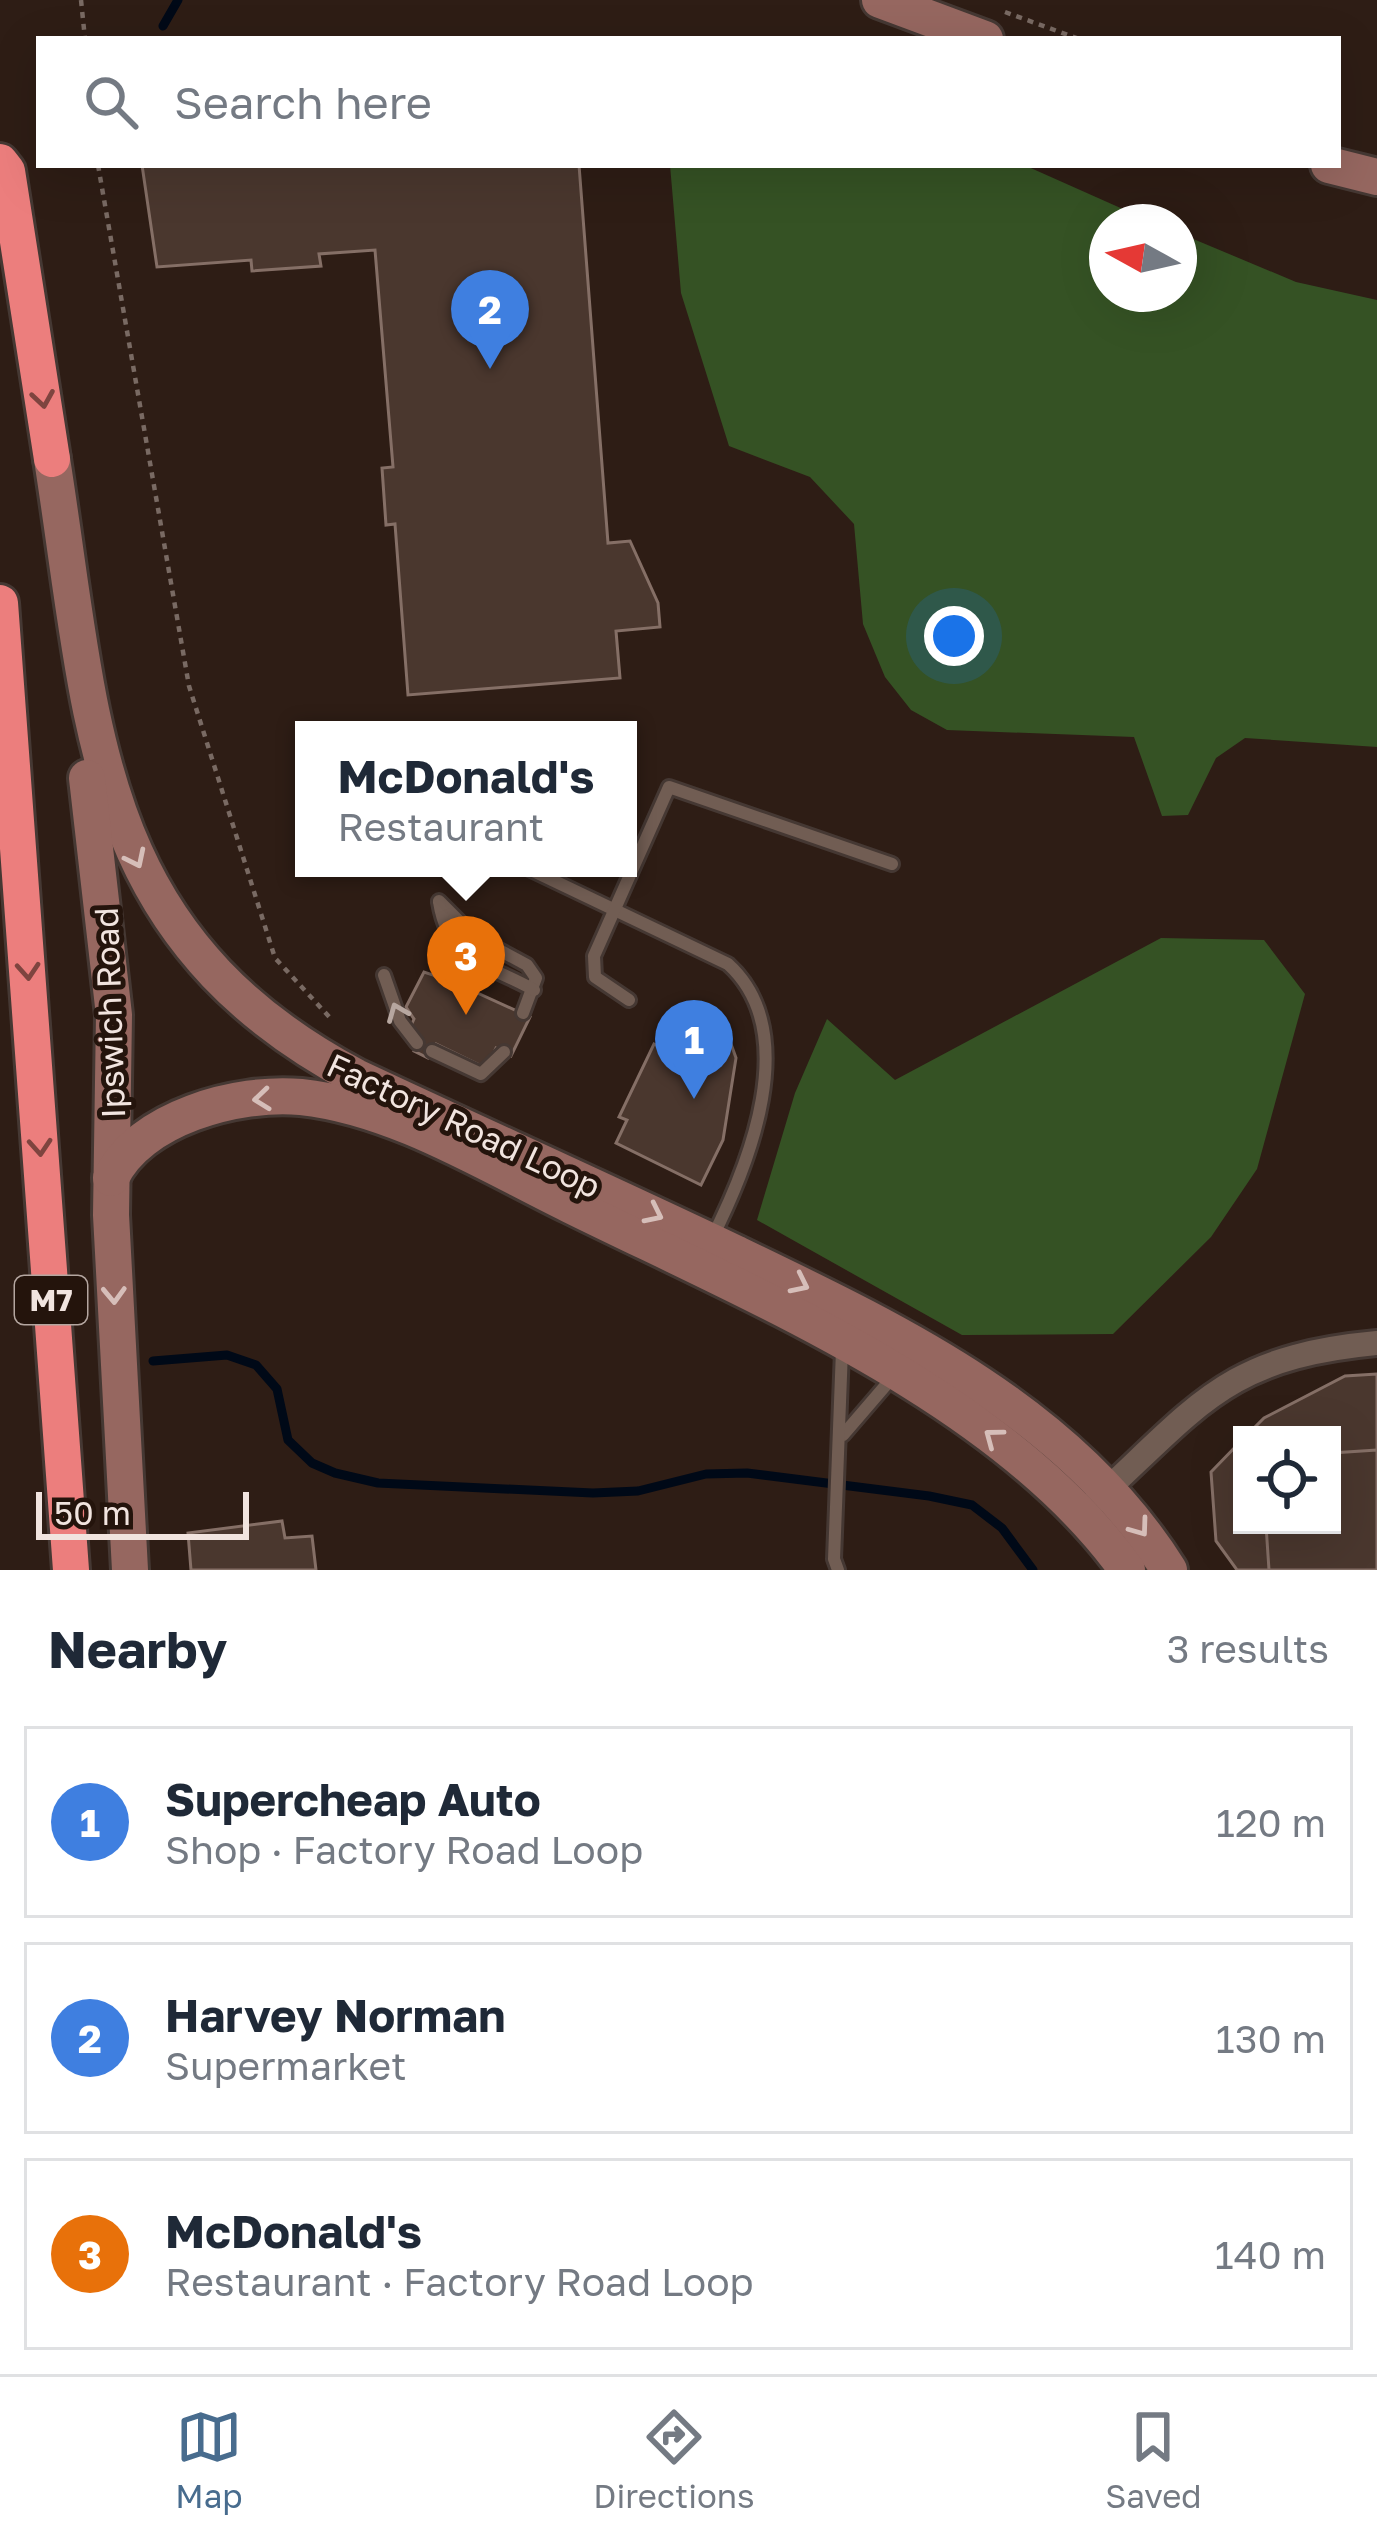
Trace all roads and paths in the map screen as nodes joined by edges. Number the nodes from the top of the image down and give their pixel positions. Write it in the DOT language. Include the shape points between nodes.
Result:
graph roads {
  1 [pos="81,0"];
  2 [pos="880,0"];
  3 [pos="989,23"];
  4 [pos="85,36"];
  5 [pos="1062,36"];
  6 [pos="0,162"];
  7 [pos="99,168"];
  8 [pos="1341,168"];
  9 [pos="1377,177"];
  10 [pos="52,459"];
  11 [pos="0,603"];
  12 [pos="637,860"];
  13 [pos="892,864"];
  14 [pos="545,877"];
  15 [pos="630,877"];
  16 [pos="615,911"];
  17 [pos="384,976"];
  18 [pos="534,990"];
  19 [pos="629,1000"];
  20 [pos="523,1013"];
  21 [pos="341,1028"];
  22 [pos="418,1043"];
  23 [pos="432,1051"];
  24 [pos="504,1052"];
  25 [pos="110,1178"];
  26 [pos="703,1254"];
  27 [pos="851,1329"];
  28 [pos="1377,1343"];
  29 [pos="903,1359"];
  30 [pos="842,1436"];
  31 [pos="1109,1488"];
  32 [pos="1081,1514"];
  33 [pos="71,1570"];
  34 [pos="130,1570"];
  35 [pos="838,1570"];
  36 [pos="1127,1570"];
  37 [pos="1169,1570"];
  1 -- 4 [label="path"];
  2 -- 3 [label="main road"];
  3 -- 5 [label="path"];
  6 -- 10 [label="highway, one-way"];
  7 -- 21 [label="path" via="189,686 280,968"];
  8 -- 9 [label="main road"];
  10 -- 25 [label="main road, Ipswich Road" via="65,624 111,968"];
  10 -- 26 [label="main road, Factory Road Loop, one-way" via="116,813 153,893 202,962 259,1017 337,1066"];
  11 -- 33 [label="highway, M7, one-way"];
  12 -- 13 [label="lane" via="669,787"];
  14 -- 16 [label="lane"];
  15 -- 16 [label="lane"];
  16 -- 19 [label="lane" via="594,956 595,977"];
  16 -- 26 [label="lane" via="728,964 762,1020 766,1051 749,1146 739,1185"];
  22 -- 17 [label="lane, one-way" via="400,1022"];
  18 -- 18 [label="lane" via="464,956 444,932 439,901 475,937 527,964"];
  18 -- 20 [label="lane"];
  23 -- 24 [label="lane" via="482,1074"];
  26 -- 25 [label="main road, Factory Road Loop, one-way" via="376,1116 302,1097 243,1100 146,1135"];
  25 -- 34 [label="main road, Ipswich Road, one-way"];
  26 -- 27 [label="main road, Factory Road Loop"];
  27 -- 29 [label="main road, Factory Road Loop"];
  27 -- 30 [label="lane"];
  28 -- 31 [label="street" via="1262,1363 1188,1412"];
  29 -- 30 [label="lane"];
  29 -- 31 [label="main road, Factory Road Loop" via="1004,1400"];
  32 -- 29 [label="main road, Factory Road Loop, one-way"];
  30 -- 35 [label="lane"];
  31 -- 32 [label="street"];
  31 -- 37 [label="main road, Factory Road Loop, one-way"];
  32 -- 36 [label="main road, Factory Road Loop"];
}
